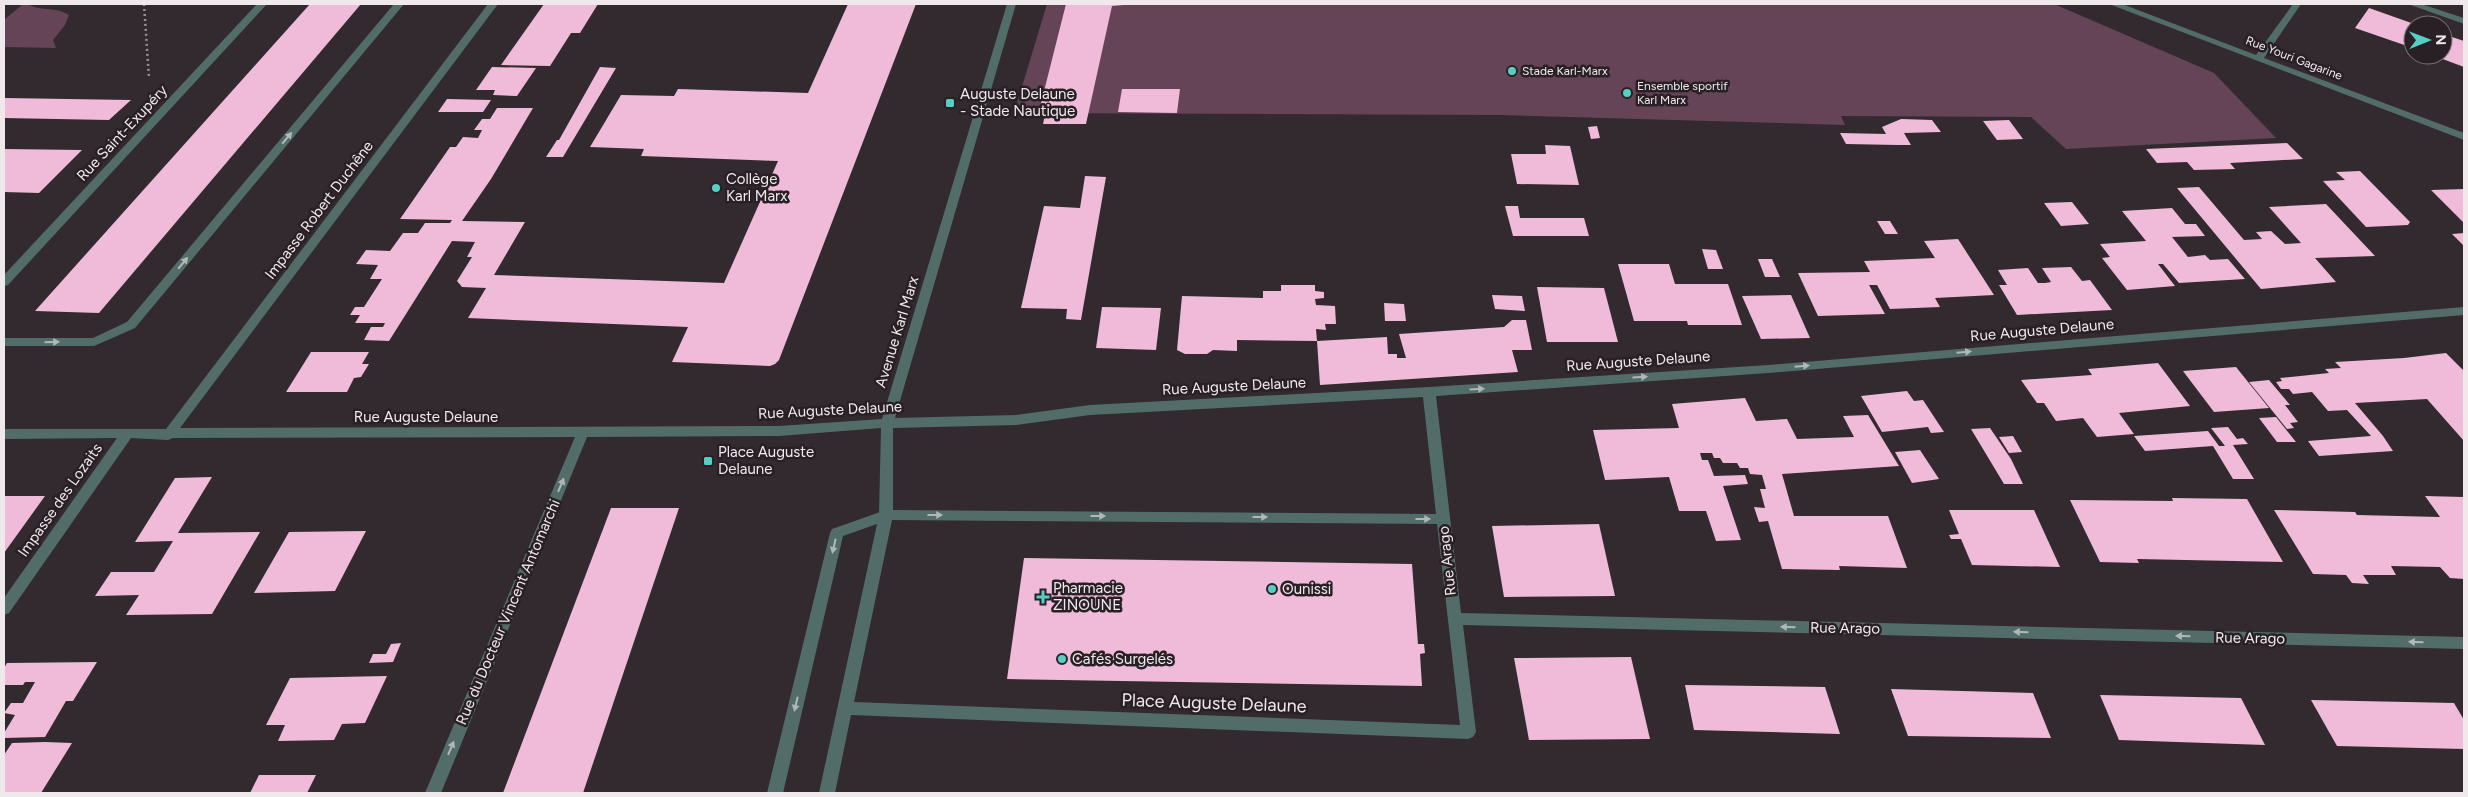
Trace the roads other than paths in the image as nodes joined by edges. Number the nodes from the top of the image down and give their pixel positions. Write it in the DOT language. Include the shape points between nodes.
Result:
graph roads {
  1 [pos="262,4"];
  2 [pos="399,4"];
  3 [pos="494,4"];
  4 [pos="1012,4"];
  5 [pos="2114,4"];
  6 [pos="2296,4"];
  7 [pos="2413,4"];
  8 [pos="2464,21"];
  9 [pos="2258,58"];
  10 [pos="2464,137"];
  11 [pos="4,282"];
  12 [pos="2464,311"];
  13 [pos="4,342"];
  14 [pos="1429,392"];
  15 [pos="887,423"];
  16 [pos="583,432"];
  17 [pos="4,434"];
  18 [pos="126,435"];
  19 [pos="168,435"];
  20 [pos="886,515"];
  21 [pos="1443,519"];
  22 [pos="4,610"];
  23 [pos="1454,620"];
  24 [pos="2464,643"];
  25 [pos="844,708"];
  26 [pos="432,793"];
  27 [pos="775,793"];
  28 [pos="827,793"];
  1 -- 11 [label="street, Rue Saint-Exupéry"];
  13 -- 2 [label="street, one-way" via="94,342 131,325"];
  3 -- 19 [label="street, Impasse Robert Duchêne"];
  4 -- 15 [label="street, Avenue Karl Marx"];
  5 -- 9 [label="street, Rue Youri Gagarine"];
  6 -- 9 [label="street"];
  7 -- 8 [label="street"];
  9 -- 10 [label="street, Rue Youri Gagarine"];
  14 -- 12 [label="street, Rue Auguste Delaune, one-way" via="1778,368"];
  14 -- 15 [label="street, Rue Auguste Delaune" via="1090,410 1016,420"];
  14 -- 21 [label="street, Rue Arago"];
  15 -- 16 [label="street, Rue Auguste Delaune" via="779,431"];
  15 -- 20 [label="street, Avenue Karl Marx"];
  16 -- 19 [label="street, Rue Auguste Delaune"];
  26 -- 16 [label="street, Rue du Docteur Vincent Antomarchi, one-way"];
  17 -- 18 [label="street, Rue Auguste Delaune"];
  18 -- 19 [label="street, Rue Auguste Delaune"];
  18 -- 22 [label="street, Impasse des Lozaits"];
  20 -- 21 [label="street, one-way"];
  20 -- 25 [label="street, Avenue Karl Marx"];
  20 -- 27 [label="street, one-way" via="837,532"];
  21 -- 23 [label="street, Rue Arago"];
  24 -- 23 [label="street, Rue Arago, one-way"];
  23 -- 25 [label="street, Place Auguste Delaune" via="1468,732"];
  25 -- 28 [label="street, Avenue Karl Marx"];
}
